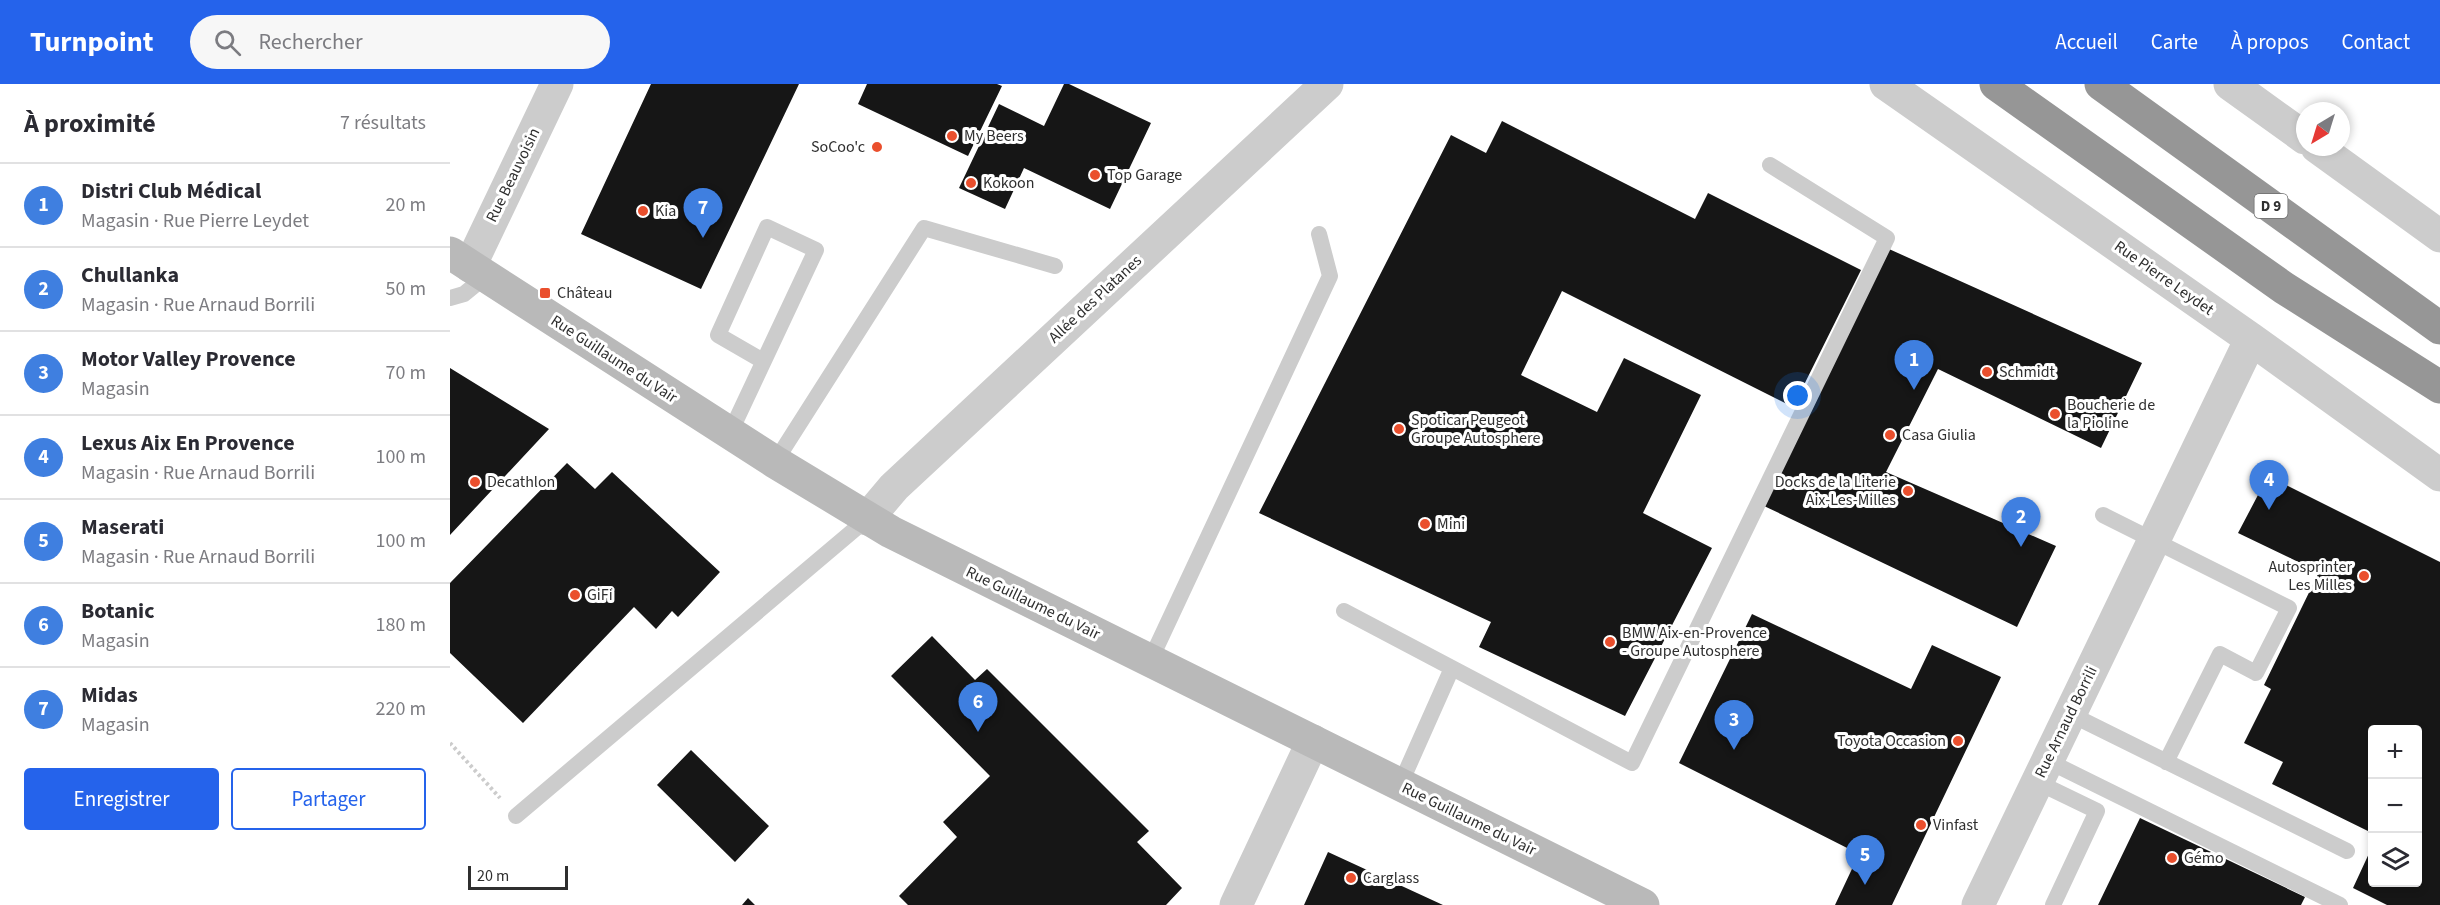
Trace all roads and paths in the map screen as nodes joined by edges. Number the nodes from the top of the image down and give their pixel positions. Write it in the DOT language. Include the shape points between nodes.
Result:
graph roads {
  1 [pos="557,84"];
  2 [pos="1327,84"];
  3 [pos="1886,84"];
  4 [pos="1996,84"];
  5 [pos="2101,84"];
  6 [pos="2230,84"];
  7 [pos="2296,132"];
  8 [pos="2329,156"];
  9 [pos="1770,165"];
  10 [pos="1319,234"];
  11 [pos="2440,236"];
  12 [pos="469,265"];
  13 [pos="1055,266"];
  14 [pos="2284,288"];
  15 [pos="450,298"];
  16 [pos="2440,328"];
  17 [pos="2251,339"];
  18 [pos="763,361"];
  19 [pos="2440,387"];
  20 [pos="2440,412"];
  21 [pos="730,433"];
  22 [pos="775,462"];
  23 [pos="2440,475"];
  24 [pos="2103,515"];
  25 [pos="867,519"];
  26 [pos="2154,540"];
  27 [pos="1344,611"];
  28 [pos="1150,661"];
  29 [pos="1452,668"];
  30 [pos="2070,714"];
  31 [pos="1313,741"];
  32 [pos="450,743"];
  33 [pos="2166,762"];
  34 [pos="2042,772"];
  35 [pos="1400,784"];
  36 [pos="516,816"];
  37 [pos="2347,851"];
  38 [pos="2334,904"];
  39 [pos="1236,905"];
  40 [pos="1643,905"];
  41 [pos="1978,905"];
  42 [pos="2054,905"];
  1 -- 12 [label="street, Rue Beauvoisin"];
  2 -- 25 [label="street, Allée des Platanes" via="903,478"];
  3 -- 17 [label="street, Rue Pierre Leydet"];
  4 -- 14 [label="highway"];
  5 -- 16 [label="highway, D 9"];
  6 -- 7 [label="street"];
  8 -- 11 [label="street"];
  9 -- 29 [label="lane" via="1887,238 1632,763"];
  10 -- 28 [label="lane" via="1330,276"];
  12 -- 15 [label="lane" via="464,294"];
  12 -- 21 [label="main road, Rue Guillaume du Vair"];
  13 -- 22 [label="lane" via="924,228"];
  14 -- 19 [label="highway"];
  14 -- 20 [label="highway"];
  17 -- 23 [label="street, Rue Pierre Leydet"];
  17 -- 26 [label="street, Rue Arnaud Borrili"];
  18 -- 18 [label="lane" via="816,250 767,227 718,335"];
  18 -- 21 [label="lane"];
  21 -- 22 [label="main road, Rue Guillaume du Vair"];
  22 -- 25 [label="main road, Rue Guillaume du Vair"];
  24 -- 26 [label="lane"];
  25 -- 28 [label="main road, Rue Guillaume du Vair"];
  25 -- 36 [label="lane"];
  26 -- 30 [label="street, Rue Arnaud Borrili"];
  26 -- 33 [label="lane" via="2289,608 2256,673 2220,654"];
  27 -- 29 [label="lane"];
  28 -- 31 [label="main road, Rue Guillaume du Vair"];
  29 -- 35 [label="lane"];
  30 -- 33 [label="lane"];
  30 -- 34 [label="street, Rue Arnaud Borrili"];
  31 -- 35 [label="main road, Rue Guillaume du Vair"];
  31 -- 39 [label="street"];
  32 -- 36 [label="path"];
  33 -- 37 [label="lane"];
  34 -- 38 [label="lane"];
  34 -- 41 [label="street, Rue Arnaud Borrili"];
  34 -- 42 [label="lane" via="2097,811"];
  35 -- 40 [label="main road, Rue Guillaume du Vair"];
}
